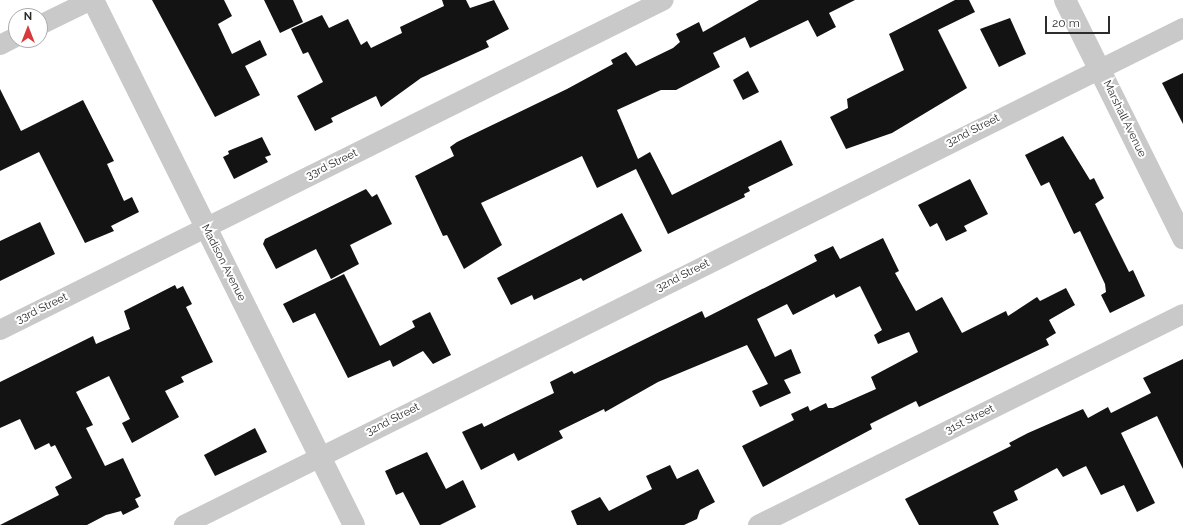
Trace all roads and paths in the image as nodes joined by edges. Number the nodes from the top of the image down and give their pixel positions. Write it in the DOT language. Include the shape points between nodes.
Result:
graph roads {
  1 [pos="92,0"];
  2 [pos="664,0"];
  3 [pos="1065,0"];
  4 [pos="48,21"];
  5 [pos="1183,28"];
  6 [pos="1098,68"];
  7 [pos="206,228"];
  8 [pos="1183,238"];
  9 [pos="1183,314"];
  10 [pos="0,330"];
  11 [pos="320,457"];
  12 [pos="184,525"];
  13 [pos="354,525"];
  14 [pos="758,525"];
  1 -- 4 [label="street"];
  1 -- 7 [label="street, Madison Avenue"];
  2 -- 7 [label="street, 33rd Street"];
  3 -- 6 [label="street, Marshall Avenue"];
  5 -- 6 [label="street, 32nd Street"];
  6 -- 8 [label="street, Marshall Avenue"];
  6 -- 11 [label="street, 32nd Street"];
  7 -- 10 [label="street, 33rd Street"];
  7 -- 11 [label="street, Madison Avenue"];
  9 -- 14 [label="street, 31st Street"];
  11 -- 12 [label="street, 32nd Street"];
  11 -- 13 [label="street, Madison Avenue"];
}
